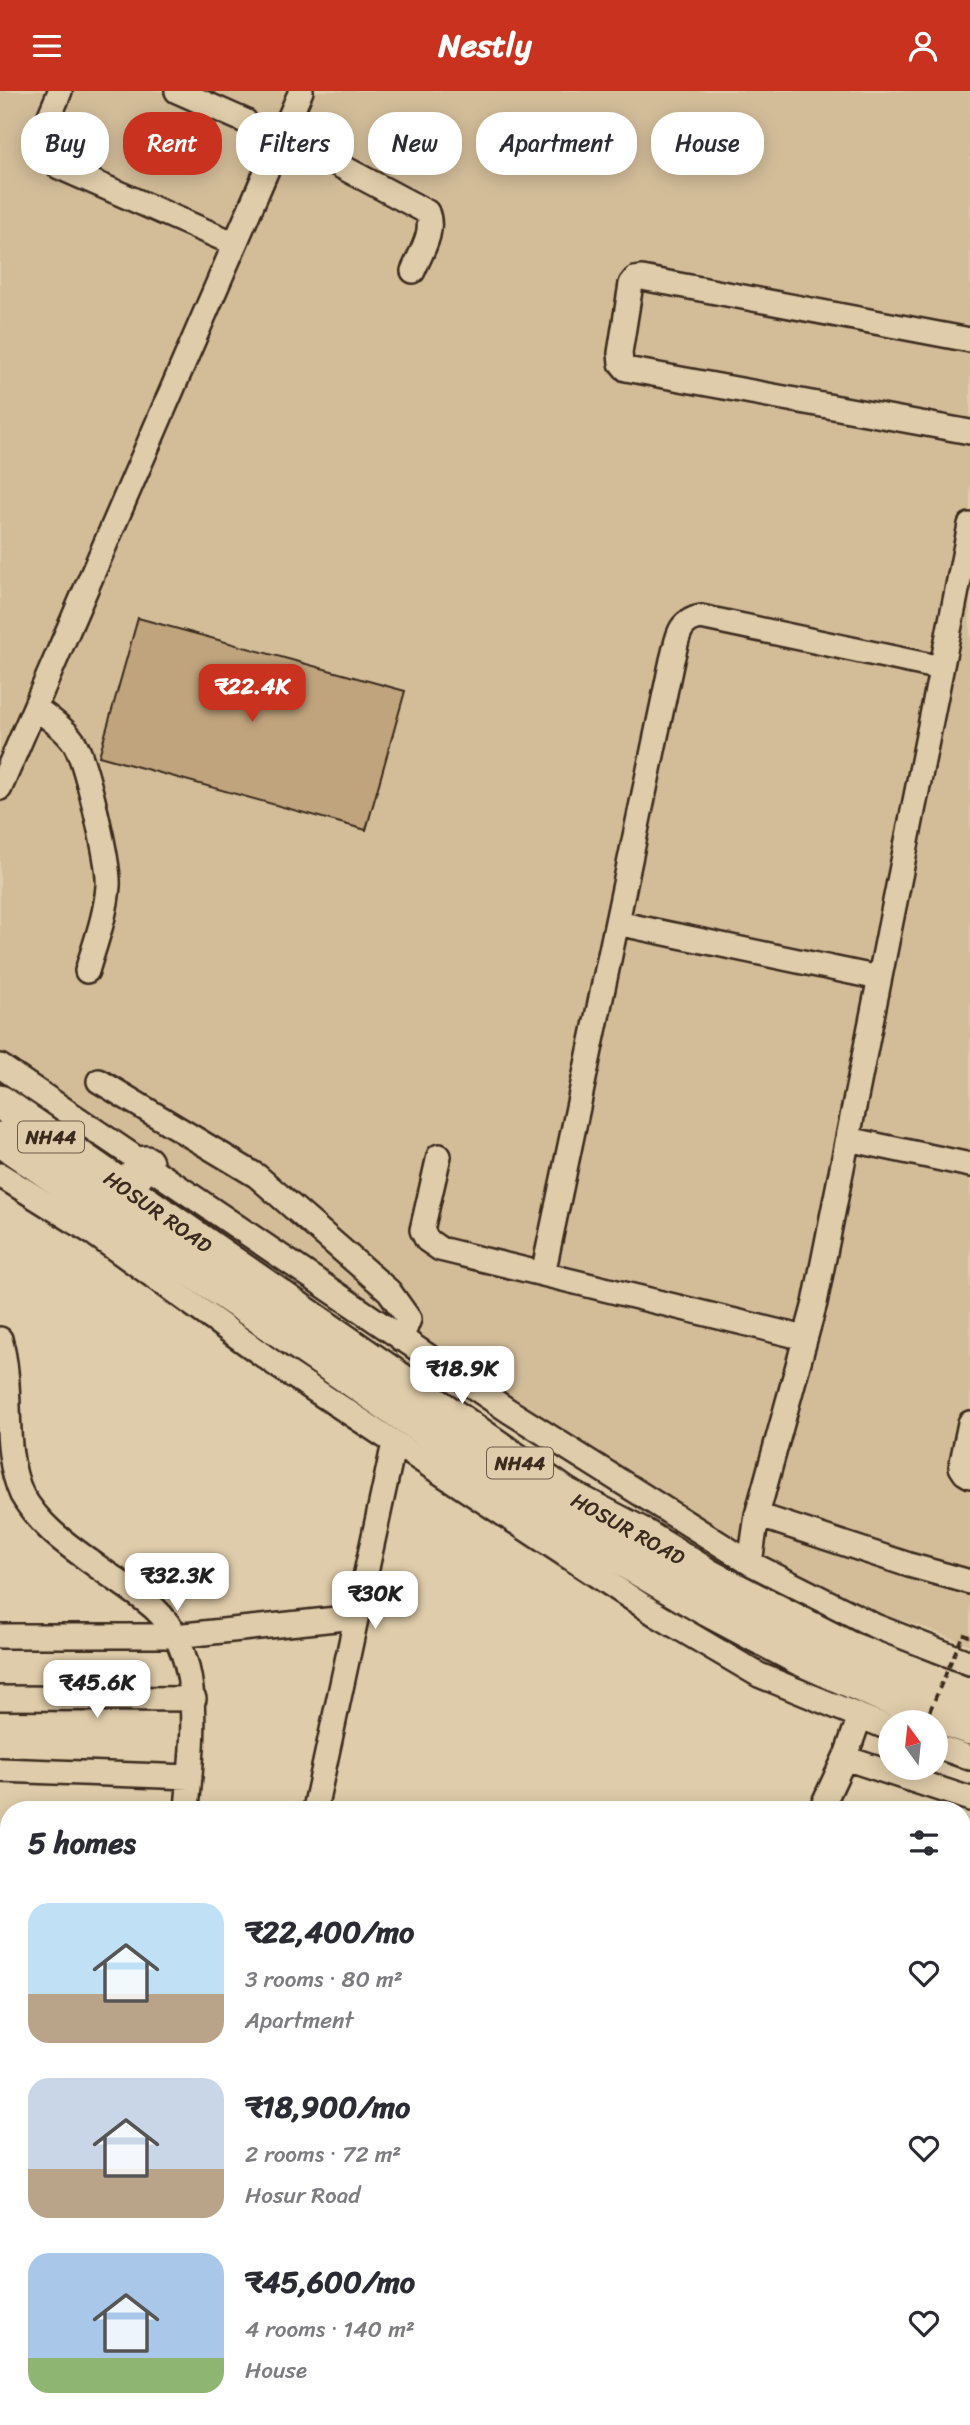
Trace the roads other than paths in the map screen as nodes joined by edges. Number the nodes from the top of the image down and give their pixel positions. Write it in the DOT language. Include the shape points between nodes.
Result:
graph roads {
  1 [pos="60,91"];
  2 [pos="177,91"];
  3 [pos="300,91"];
  4 [pos="291,112"];
  5 [pos="236,117"];
  6 [pos="354,173"];
  7 [pos="265,175"];
  8 [pos="235,244"];
  9 [pos="413,271"];
  10 [pos="970,340"];
  11 [pos="970,432"];
  12 [pos="970,525"];
  13 [pos="942,668"];
  14 [pos="35,707"];
  15 [pos="0,788"];
  16 [pos="617,923"];
  17 [pos="88,971"];
  18 [pos="879,978"];
  19 [pos="0,1066"];
  20 [pos="99,1081"];
  21 [pos="0,1102"];
  22 [pos="0,1139"];
  23 [pos="848,1139"];
  24 [pos="439,1156"];
  25 [pos="146,1163"];
  26 [pos="970,1165"];
  27 [pos="0,1175"];
  28 [pos="112,1214"];
  29 [pos="543,1274"];
  30 [pos="805,1338"];
  31 [pos="0,1339"];
  32 [pos="401,1339"];
  33 [pos="970,1423"];
  34 [pos="394,1443"];
  35 [pos="970,1476"];
  36 [pos="757,1515"];
  37 [pos="750,1563"];
  38 [pos="970,1582"];
  39 [pos="355,1617"];
  40 [pos="0,1636"];
  41 [pos="175,1636"];
  42 [pos="970,1663"];
  43 [pos="970,1696"];
  44 [pos="0,1698"];
  45 [pos="194,1699"];
  46 [pos="860,1716"];
  47 [pos="878,1724"];
  48 [pos="970,1728"];
  49 [pos="878,1735"];
  50 [pos="948,1750"];
  51 [pos="846,1756"];
  52 [pos="970,1758"];
  53 [pos="0,1770"];
  54 [pos="190,1777"];
  55 [pos="970,1799"];
  56 [pos="188,1801"];
  57 [pos="317,1801"];
  58 [pos="825,1801"];
  1 -- 8 [label="street" via="44,135 48,159"];
  2 -- 5 [label="street"];
  3 -- 4 [label="street"];
  6 -- 9 [label="street" via="427,212 430,231"];
  7 -- 8 [label="street"];
  8 -- 14 [label="street"];
  10 -- 11 [label="street" via="642,278 631,284 620,353 626,369"];
  12 -- 13 [label="street"];
  13 -- 16 [label="street" via="701,617 689,619 682,625 672,660"];
  13 -- 18 [label="street"];
  14 -- 15 [label="street"];
  14 -- 17 [label="street" via="75,745 106,862 109,884"];
  16 -- 18 [label="street"];
  16 -- 29 [label="street"];
  18 -- 23 [label="street"];
  19 -- 25 [label="street"];
  20 -- 32 [label="street" via="257,1176 313,1223 388,1291 409,1319"];
  21 -- 28 [label="highway, HOSUR ROAD / NH44"];
  22 -- 28 [label="highway, HOSUR ROAD / NH44"];
  23 -- 26 [label="street"];
  23 -- 30 [label="street"];
  24 -- 29 [label="street" via="422,1230 427,1240 440,1249"];
  25 -- 28 [label="highway"];
  25 -- 32 [label="street"];
  27 -- 28 [label="street"];
  28 -- 34 [label="street" via="278,1366"];
  28 -- 43 [label="highway, HOSUR ROAD / NH44" via="566,1495 712,1578 846,1647"];
  28 -- 48 [label="highway, HOSUR ROAD / NH44" via="566,1526 799,1658"];
  29 -- 30 [label="street"];
  30 -- 36 [label="street"];
  31 -- 41 [label="street" via="5,1361 8,1459 22,1495 49,1532 155,1609"];
  32 -- 37 [label="street"];
  33 -- 35 [label="street" via="961,1467"];
  34 -- 39 [label="street"];
  34 -- 46 [label="street" via="657,1615 748,1668"];
  36 -- 37 [label="street"];
  36 -- 38 [label="street"];
  37 -- 42 [label="street" via="875,1626"];
  39 -- 41 [label="street"];
  39 -- 57 [label="street"];
  40 -- 41 [label="street"];
  41 -- 45 [label="street"];
  44 -- 45 [label="street"];
  45 -- 54 [label="street"];
  46 -- 47 [label="street"];
  46 -- 51 [label="street"];
  49 -- 51 [label="street"];
  50 -- 52 [label="street"];
  51 -- 55 [label="street"];
  51 -- 58 [label="street"];
  53 -- 54 [label="street"];
  54 -- 56 [label="street"];
}
